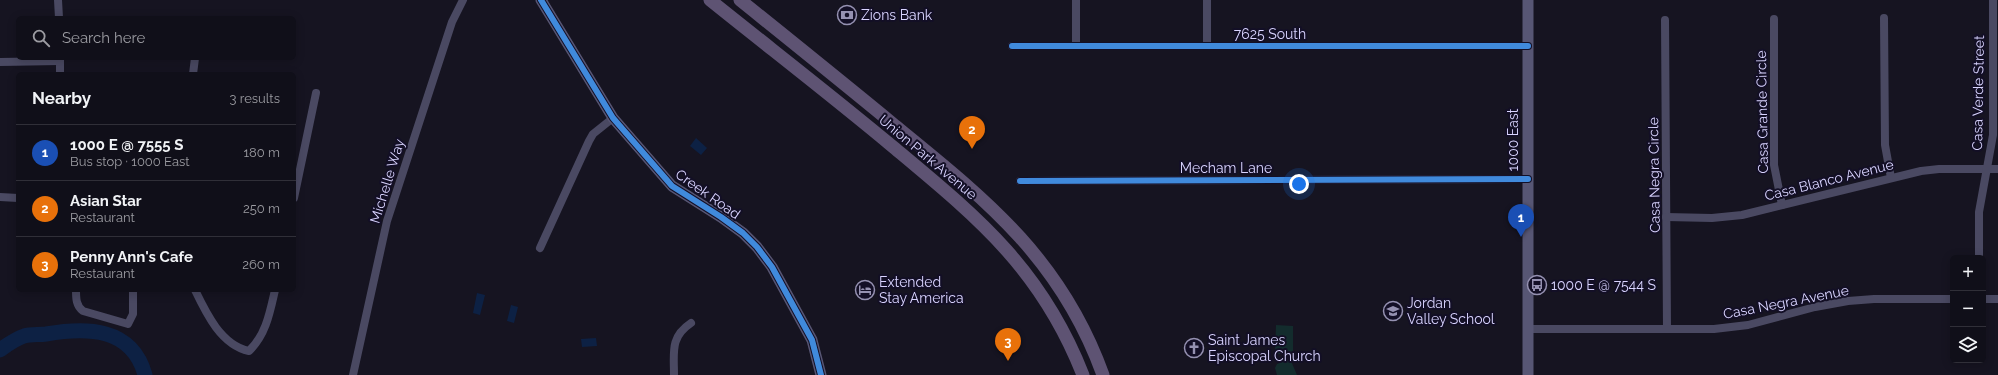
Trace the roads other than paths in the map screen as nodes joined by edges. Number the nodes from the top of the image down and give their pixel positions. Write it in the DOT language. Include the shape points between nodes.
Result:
graph roads {
  1 [pos="58,0"];
  2 [pos="463,0"];
  3 [pos="541,0"];
  4 [pos="710,0"];
  5 [pos="740,0"];
  6 [pos="1076,0"];
  7 [pos="1207,0"];
  8 [pos="1528,0"];
  9 [pos="1992,0"];
  10 [pos="59,16"];
  11 [pos="1884,18"];
  12 [pos="1774,19"];
  13 [pos="1665,20"];
  14 [pos="1012,46"];
  15 [pos="1076,46"];
  16 [pos="1207,46"];
  17 [pos="1528,46"];
  18 [pos="40,60"];
  19 [pos="60,60"];
  20 [pos="195,60"];
  21 [pos="0,62"];
  22 [pos="60,72"];
  23 [pos="193,72"];
  24 [pos="316,93"];
  25 [pos="612,118"];
  26 [pos="1986,169"];
  27 [pos="1998,169"];
  28 [pos="1891,178"];
  29 [pos="1528,179"];
  30 [pos="1020,182"];
  31 [pos="296,188"];
  32 [pos="0,197"];
  33 [pos="16,198"];
  34 [pos="1782,205"];
  35 [pos="1666,217"];
  36 [pos="540,248"];
  37 [pos="1979,255"];
  38 [pos="76,292"];
  39 [pos="133,292"];
  40 [pos="196,292"];
  41 [pos="274,292"];
  42 [pos="1950,299"];
  43 [pos="1986,299"];
  44 [pos="1998,299"];
  45 [pos="690,322"];
  46 [pos="1528,329"];
  47 [pos="1667,329"];
  48 [pos="354,375"];
  49 [pos="674,375"];
  50 [pos="821,375"];
  51 [pos="1083,375"];
  52 [pos="1103,375"];
  53 [pos="1528,375"];
  1 -- 10 [label="street"];
  2 -- 48 [label="street, Michelle Way" via="452,22 387,222"];
  3 -- 25 [label="street, Creek Road"];
  4 -- 51 [label="main road, Union Park Avenue" via="847,109 990,231 1043,296 1064,332"];
  5 -- 52 [label="main road, Union Park Avenue" via="953,173 1013,227 1043,263 1066,298"];
  6 -- 15 [label="street"];
  7 -- 16 [label="street"];
  8 -- 17 [label="street, 1000 East"];
  9 -- 26 [label="street, Casa Verde Street" via="1993,135"];
  11 -- 28 [label="street" via="1885,145"];
  12 -- 34 [label="street, Casa Grande Circle" via="1774,165"];
  13 -- 35 [label="street, Casa Negra Circle"];
  14 -- 15 [label="street, 7625 South"];
  15 -- 16 [label="street, 7625 South"];
  16 -- 17 [label="street, 7625 South"];
  17 -- 29 [label="street, 1000 East"];
  18 -- 21 [label="street"];
  19 -- 22 [label="street"];
  20 -- 23 [label="street"];
  24 -- 31 [label="street"];
  25 -- 36 [label="street" via="593,134 589,141"];
  25 -- 50 [label="street, Creek Road" via="672,186 743,233 757,247 772,267 808,333"];
  26 -- 27 [label="street, Casa Blanco Avenue"];
  26 -- 28 [label="street, Casa Blanco Avenue" via="1939,169"];
  26 -- 37 [label="street, Casa Verde Street" via="1979,212"];
  28 -- 34 [label="street, Casa Blanco Avenue"];
  29 -- 30 [label="street, Mecham Lane"];
  29 -- 46 [label="street, 1000 East"];
  32 -- 33 [label="street"];
  34 -- 35 [label="street, Casa Blanco Avenue" via="1727,217"];
  35 -- 47 [label="street, Casa Negra Circle"];
  38 -- 39 [label="street" via="77,304 83,311 128,324 133,314"];
  40 -- 41 [label="street" via="215,326 233,344 249,351 256,344 266,323"];
  42 -- 47 [label="street, Casa Negra Avenue" via="1848,301 1748,325 1714,329"];
  43 -- 44 [label="street"];
  45 -- 49 [label="street" via="680,329 676,338"];
  46 -- 47 [label="street, Casa Negra Avenue"];
  46 -- 53 [label="street, 1000 East"];
}
